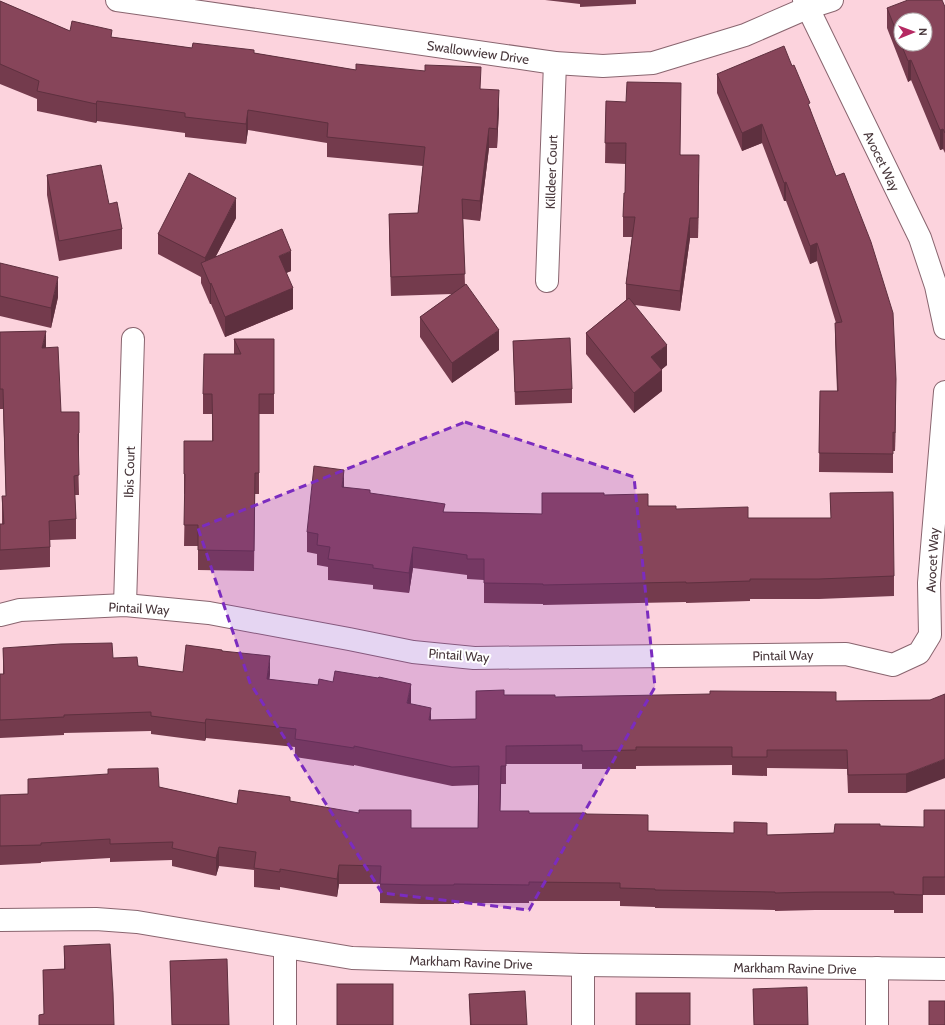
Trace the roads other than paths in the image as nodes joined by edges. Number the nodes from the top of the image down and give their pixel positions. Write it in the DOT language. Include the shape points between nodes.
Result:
graph roads {
  1 [pos="116,0"];
  2 [pos="832,0"];
  3 [pos="805,4"];
  4 [pos="555,63"];
  5 [pos="547,280"];
  6 [pos="945,328"];
  7 [pos="133,339"];
  8 [pos="945,392"];
  9 [pos="125,605"];
  10 [pos="0,615"];
  11 [pos="919,653"];
  12 [pos="0,920"];
  13 [pos="286,948"];
  14 [pos="583,965"];
  15 [pos="877,968"];
  16 [pos="945,969"];
  17 [pos="285,1025"];
  18 [pos="583,1025"];
  19 [pos="877,1025"];
  1 -- 4 [label="street, Swallowview Drive"];
  2 -- 3 [label="street, Swallowview Drive"];
  3 -- 4 [label="street, Swallowview Drive" via="745,35 653,63 602,66"];
  3 -- 6 [label="street, Avocet Way" via="920,238 936,286"];
  4 -- 5 [label="street, Killdeer Court"];
  7 -- 9 [label="street, Ibis Court"];
  8 -- 11 [label="street, Avocet Way" via="929,583 930,635"];
  9 -- 10 [label="street, Pintail Way" via="20,610"];
  9 -- 11 [label="street, Pintail Way" via="209,613 413,652 474,658 846,654 893,665"];
  12 -- 13 [label="street, Markham Ravine Drive" via="96,919 137,922"];
  13 -- 14 [label="street, Markham Ravine Drive" via="352,958"];
  13 -- 17 [label="street"];
  14 -- 15 [label="street, Markham Ravine Drive"];
  14 -- 18 [label="street"];
  15 -- 16 [label="street, Markham Ravine Drive"];
  15 -- 19 [label="street"];
}
